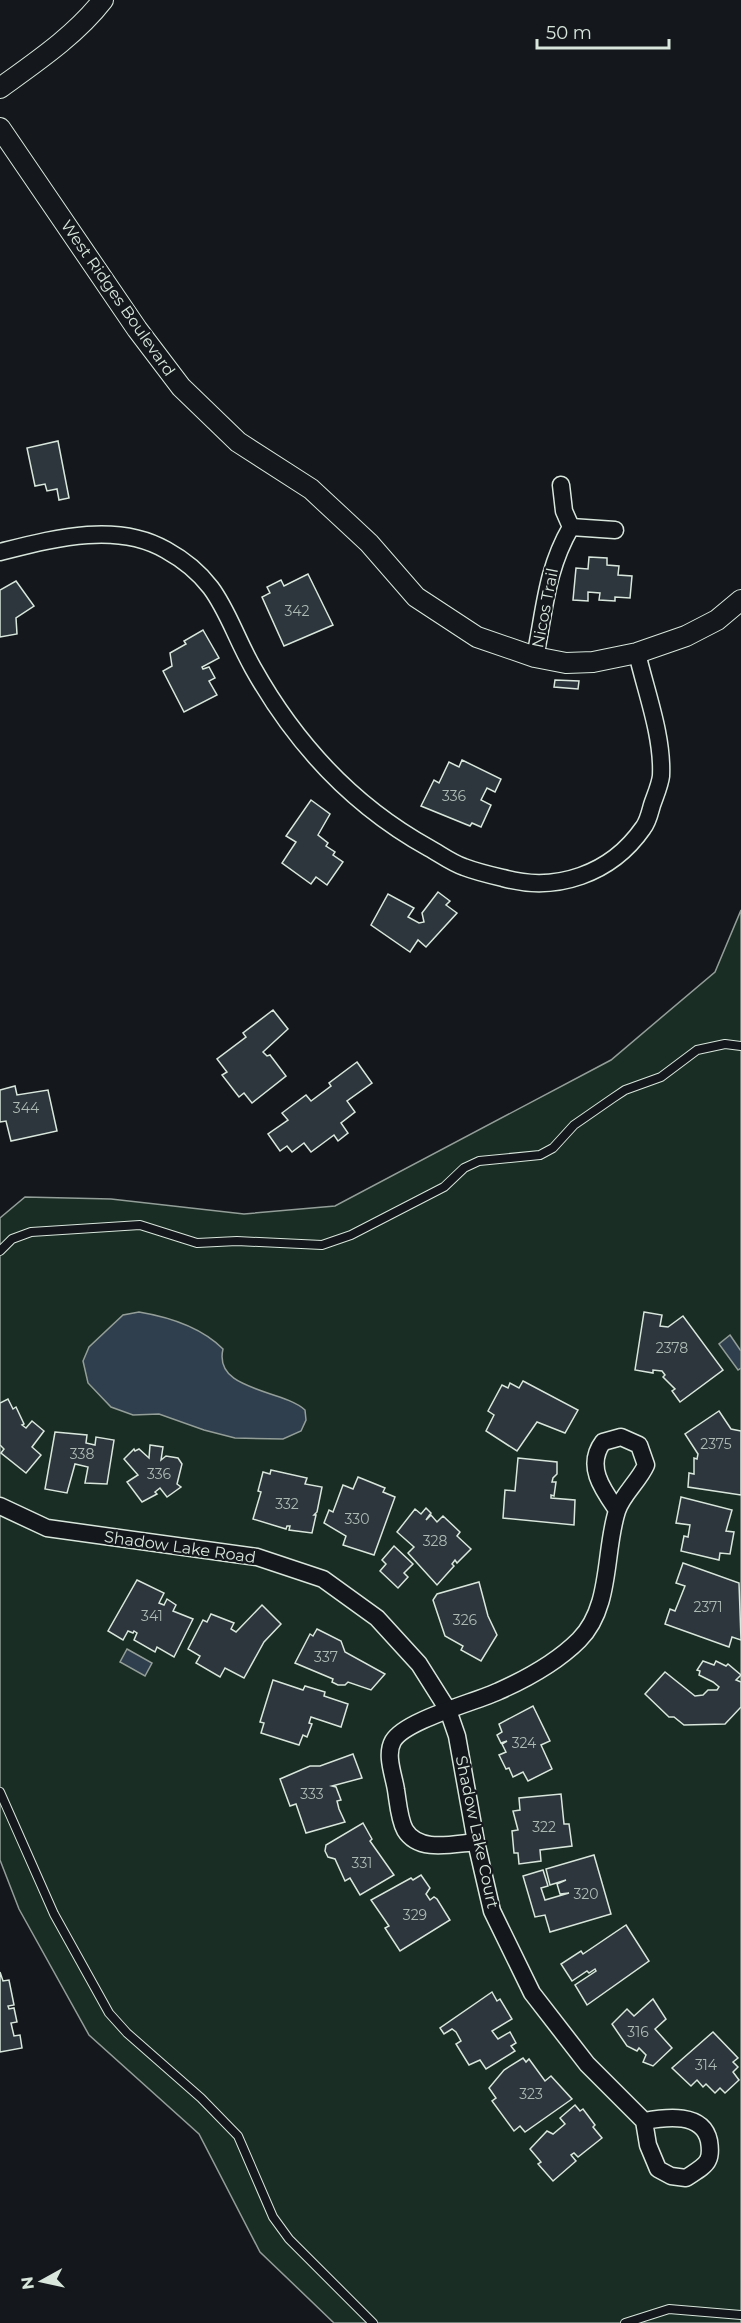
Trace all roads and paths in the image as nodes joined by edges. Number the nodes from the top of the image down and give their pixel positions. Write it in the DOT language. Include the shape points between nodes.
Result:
graph roads {
  1 [pos="103,0"];
  2 [pos="0,88"];
  3 [pos="0,128"];
  4 [pos="561,485"];
  5 [pos="571,526"];
  6 [pos="615,530"];
  7 [pos="0,552"];
  8 [pos="741,600"];
  9 [pos="637,653"];
  10 [pos="535,657"];
  11 [pos="741,1046"];
  12 [pos="0,1251"];
  13 [pos="0,1506"];
  14 [pos="617,1510"];
  15 [pos="447,1710"];
  16 [pos="0,1792"];
  17 [pos="476,1842"];
  18 [pos="644,2121"];
  19 [pos="741,2315"];
  20 [pos="373,2323"];
  21 [pos="625,2323"];
  1 -- 2 [label="street" via="40,59"];
  3 -- 10 [label="street, West Ridges Boulevard" via="180,387 238,442 311,489 369,543 416,597 477,637"];
  4 -- 5 [label="street" via="564,511"];
  5 -- 6 [label="street"];
  5 -- 10 [label="street, Nicos Trail" via="557,551 547,583"];
  7 -- 9 [label="street" via="51,539 89,535 131,537 165,549 190,566 220,597 252,666 282,716 348,792 405,835 463,867 514,881 550,885 586,875 619,857 645,826 661,777 657,738"];
  8 -- 9 [label="street, West Ridges Boulevard" via="705,628"];
  9 -- 10 [label="street, West Ridges Boulevard" via="593,662 566,663"];
  11 -- 12 [label="lane" via="725,1044 697,1050 661,1077 613,1098 540,1155 479,1161 464,1168 444,1187 329,1243 196,1243 140,1225 31,1232 12,1239"];
  13 -- 15 [label="street, Shadow Lake Road" via="47,1528 257,1557 323,1580 377,1618 419,1664"];
  14 -- 15 [label="street" via="603,1589 580,1639 499,1692"];
  15 -- 17 [label="street, Shadow Lake Court" via="457,1736"];
  15 -- 17 [label="street" via="405,1730 393,1741 390,1754 403,1827 412,1840 428,1845"];
  16 -- 20 [label="lane" via="54,1914 110,2013 238,2136 273,2217 289,2239"];
  17 -- 18 [label="street, Shadow Lake Court" via="492,1911 532,1993 587,2064"];
  19 -- 21 [label="lane" via="669,2309"];
}
